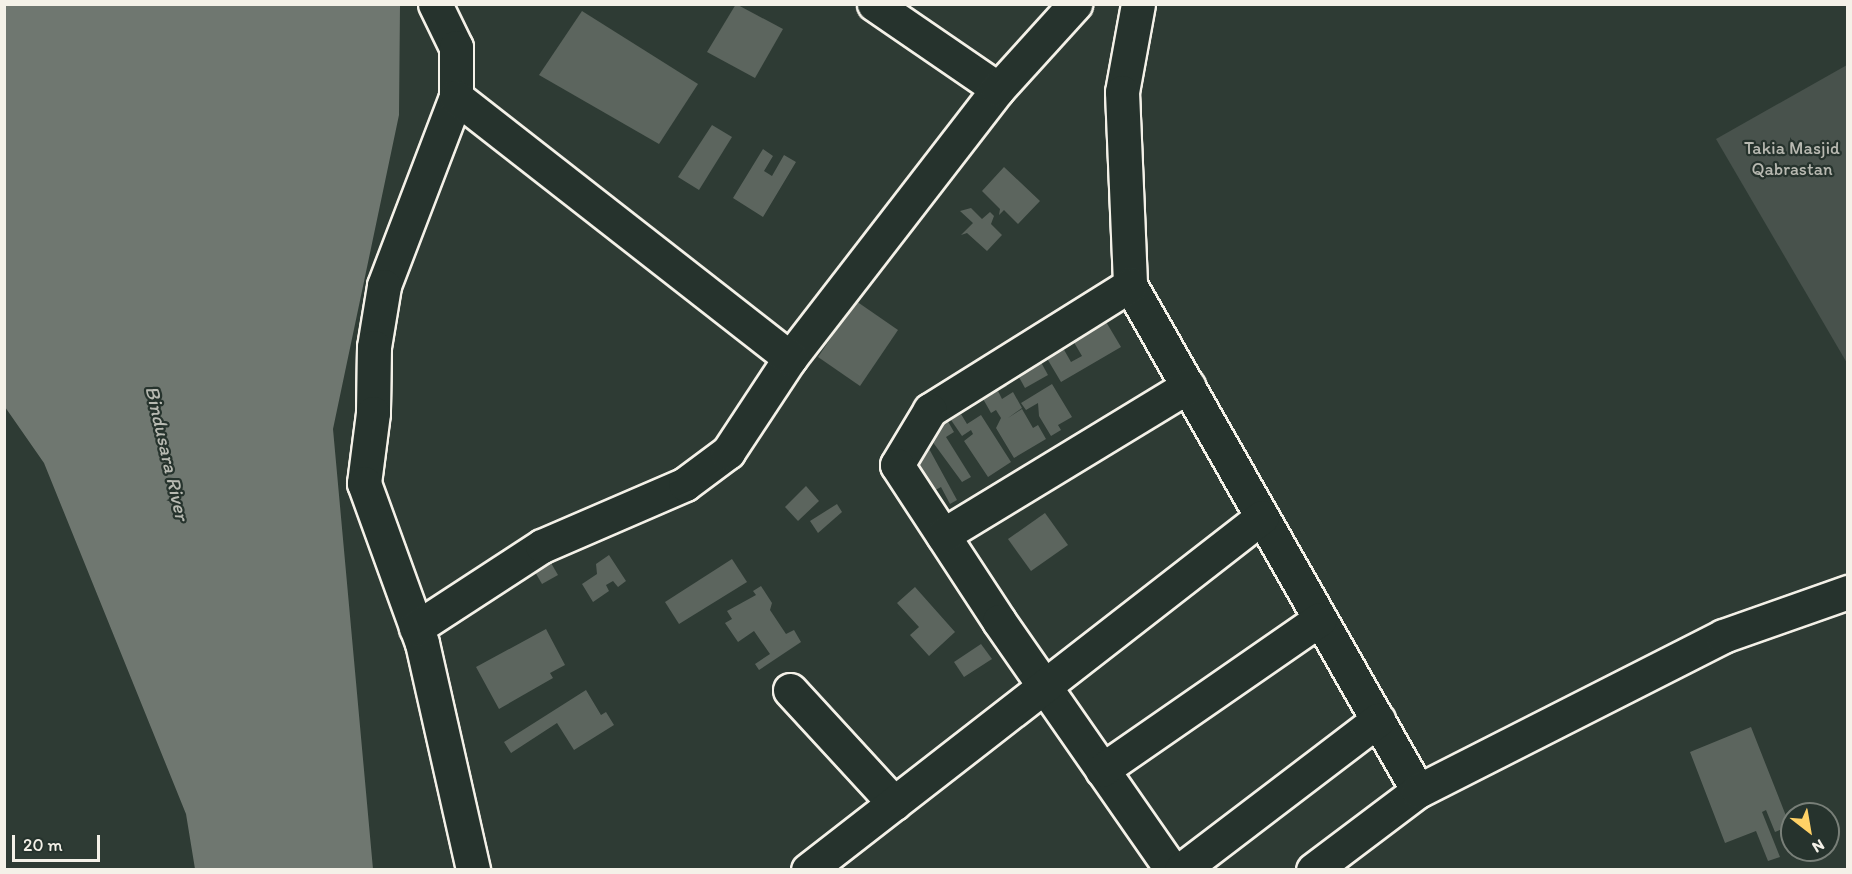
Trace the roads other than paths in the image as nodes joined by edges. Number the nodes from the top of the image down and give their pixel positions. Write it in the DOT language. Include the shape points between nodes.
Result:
graph roads {
  1 [pos="435,4"];
  2 [pos="874,4"];
  3 [pos="1076,4"];
  4 [pos="1138,4"];
  5 [pos="998,89"];
  6 [pos="456,97"];
  7 [pos="1130,285"];
  8 [pos="790,358"];
  9 [pos="1188,386"];
  10 [pos="1262,517"];
  11 [pos="943,535"];
  12 [pos="1848,592"];
  13 [pos="1320,619"];
  14 [pos="416,628"];
  15 [pos="1044,686"];
  16 [pos="790,690"];
  17 [pos="1378,720"];
  18 [pos="1102,770"];
  19 [pos="1418,791"];
  20 [pos="894,803"];
  21 [pos="473,870"];
  22 [pos="808,870"];
  23 [pos="1172,870"];
  24 [pos="1181,870"];
  25 [pos="1313,870"];
  1 -- 6 [label="street" via="456,47"];
  2 -- 5 [label="street"];
  3 -- 5 [label="street"];
  4 -- 7 [label="street" via="1122,92"];
  5 -- 8 [label="street"];
  6 -- 8 [label="street"];
  6 -- 14 [label="street" via="384,286 364,483"];
  7 -- 9 [label="street"];
  7 -- 11 [label="street" via="930,411 897,465"];
  8 -- 14 [label="street" via="728,452 685,484 542,546"];
  9 -- 10 [label="street"];
  9 -- 11 [label="street"];
  10 -- 13 [label="street"];
  10 -- 15 [label="street"];
  11 -- 15 [label="street"];
  12 -- 19 [label="street" via="1723,636"];
  13 -- 17 [label="street"];
  13 -- 18 [label="street"];
  14 -- 21 [label="street"];
  15 -- 18 [label="street"];
  15 -- 20 [label="street"];
  16 -- 20 [label="street"];
  17 -- 19 [label="street"];
  17 -- 24 [label="street"];
  18 -- 23 [label="street"];
  19 -- 25 [label="street"];
  20 -- 22 [label="street"];
}
